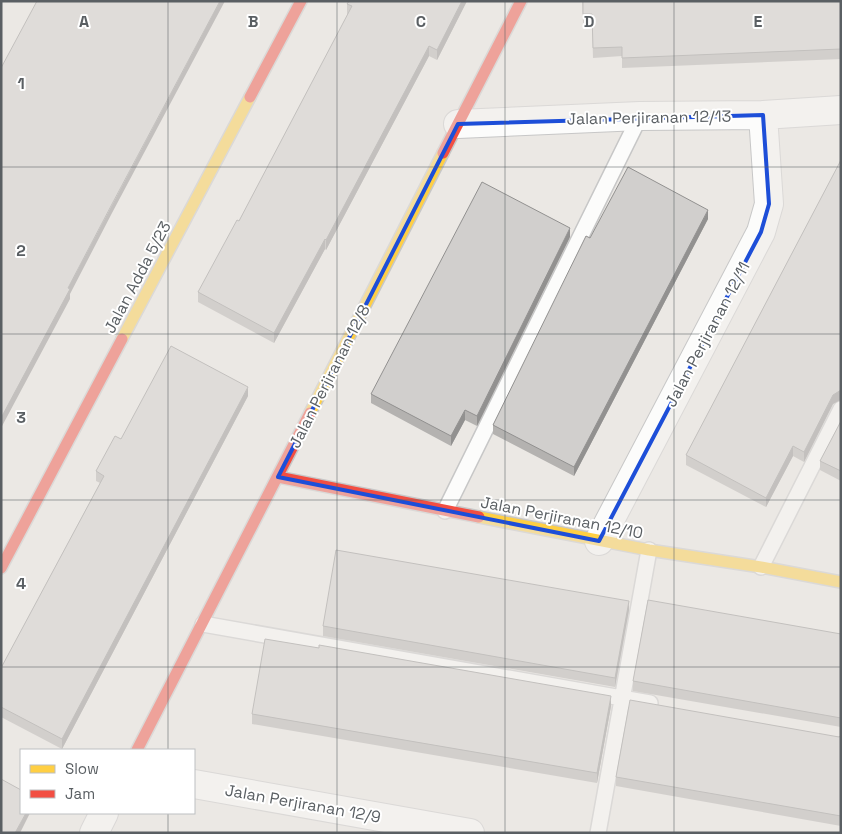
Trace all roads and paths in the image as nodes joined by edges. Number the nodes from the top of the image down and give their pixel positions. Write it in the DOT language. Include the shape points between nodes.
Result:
graph roads {
  1 [pos="301,1"];
  2 [pos="522,1"];
  3 [pos="841,110"];
  4 [pos="763,115"];
  5 [pos="640,116"];
  6 [pos="458,124"];
  7 [pos="841,409"];
  8 [pos="278,477"];
  9 [pos="445,511"];
  10 [pos="599,540"];
  11 [pos="649,550"];
  12 [pos="761,567"];
  13 [pos="1,568"];
  14 [pos="841,582"];
  15 [pos="203,624"];
  16 [pos="622,698"];
  17 [pos="660,705"];
  18 [pos="138,749"];
  19 [pos="195,784"];
  20 [pos="104,814"];
  21 [pos="94,833"];
  22 [pos="470,833"];
  23 [pos="598,833"];
  1 -- 13 [label="street, Jalan Adda 5/23"];
  2 -- 6 [label="street, Jalan Perjiranan 12/8"];
  3 -- 4 [label="street, Jalan Perjiranan 12/13"];
  4 -- 5 [label="street, Jalan Perjiranan 12/13"];
  4 -- 10 [label="street, Jalan Perjiranan 12/11" via="769,204 761,232"];
  5 -- 6 [label="street, Jalan Perjiranan 12/13"];
  5 -- 9 [label="lane"];
  6 -- 8 [label="street, Jalan Perjiranan 12/8"];
  7 -- 12 [label="lane"];
  8 -- 9 [label="street, Jalan Perjiranan 12/10"];
  8 -- 15 [label="street, Jalan Perjiranan 12/8"];
  9 -- 10 [label="street, Jalan Perjiranan 12/10"];
  10 -- 11 [label="street, Jalan Perjiranan 12/10"];
  11 -- 12 [label="street, Jalan Perjiranan 12/10"];
  11 -- 16 [label="lane"];
  12 -- 14 [label="street, Jalan Perjiranan 12/10"];
  15 -- 16 [label="lane"];
  15 -- 18 [label="street, Jalan Perjiranan 12/8"];
  16 -- 17 [label="lane"];
  16 -- 23 [label="lane"];
  19 -- 22 [label="street, Jalan Perjiranan 12/9"];
  20 -- 21 [label="street"];
}
